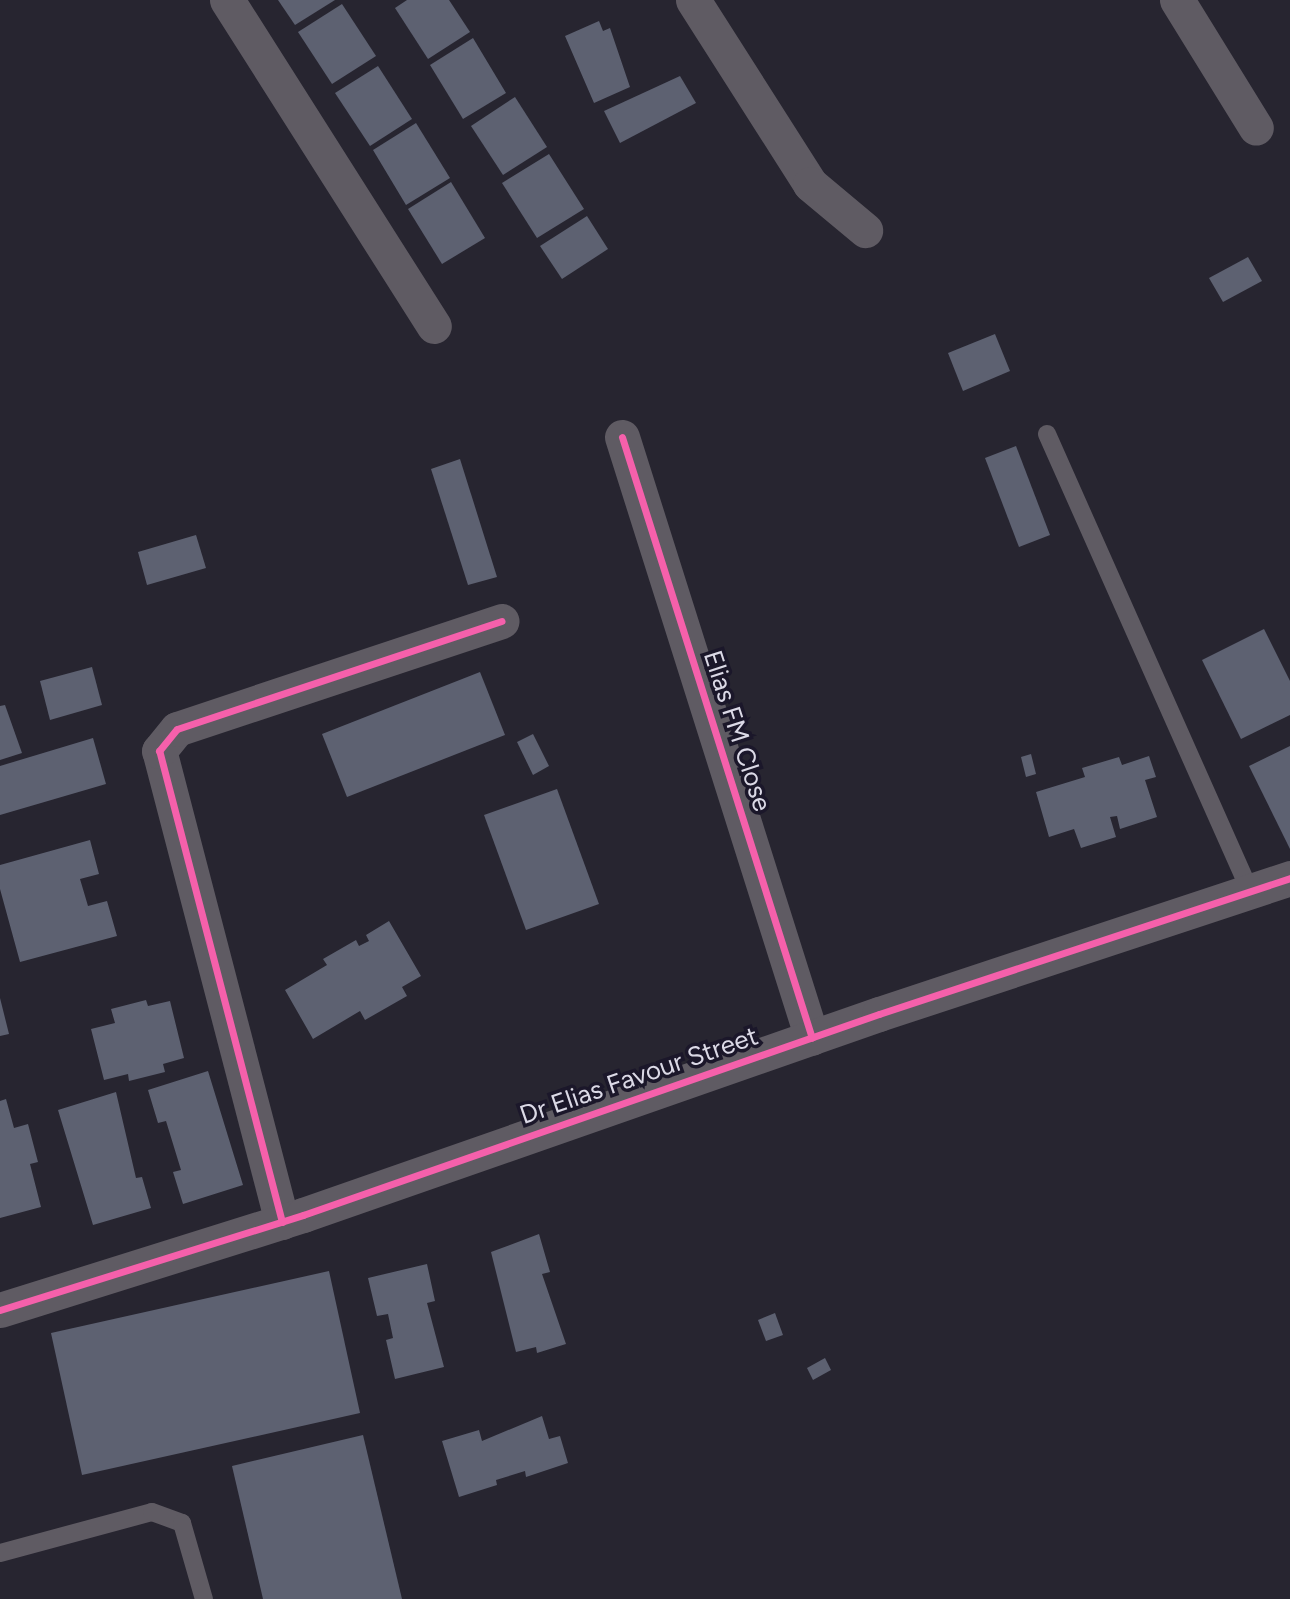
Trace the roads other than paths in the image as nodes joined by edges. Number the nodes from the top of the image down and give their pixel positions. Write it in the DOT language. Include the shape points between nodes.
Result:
graph roads {
  1 [pos="227,0"];
  2 [pos="693,0"];
  3 [pos="1177,0"];
  4 [pos="1256,128"];
  5 [pos="865,230"];
  6 [pos="434,326"];
  7 [pos="1047,434"];
  8 [pos="622,437"];
  9 [pos="502,621"];
  10 [pos="1290,878"];
  11 [pos="1250,891"];
  12 [pos="812,1038"];
  13 [pos="282,1222"];
  14 [pos="0,1310"];
  15 [pos="0,1553"];
  16 [pos="204,1599"];
  1 -- 6 [label="street"];
  2 -- 5 [label="street" via="810,184"];
  3 -- 4 [label="street"];
  7 -- 11 [label="lane"];
  8 -- 12 [label="street, Elias FM Close"];
  9 -- 13 [label="street" via="177,729 159,751"];
  10 -- 11 [label="street, Dr Elias Favour Street"];
  11 -- 12 [label="street, Dr Elias Favour Street"];
  12 -- 13 [label="street, Dr Elias Favour Street"];
  13 -- 14 [label="street, Dr Elias Favour Street"];
  15 -- 16 [label="lane" via="152,1512 182,1523"];
}
